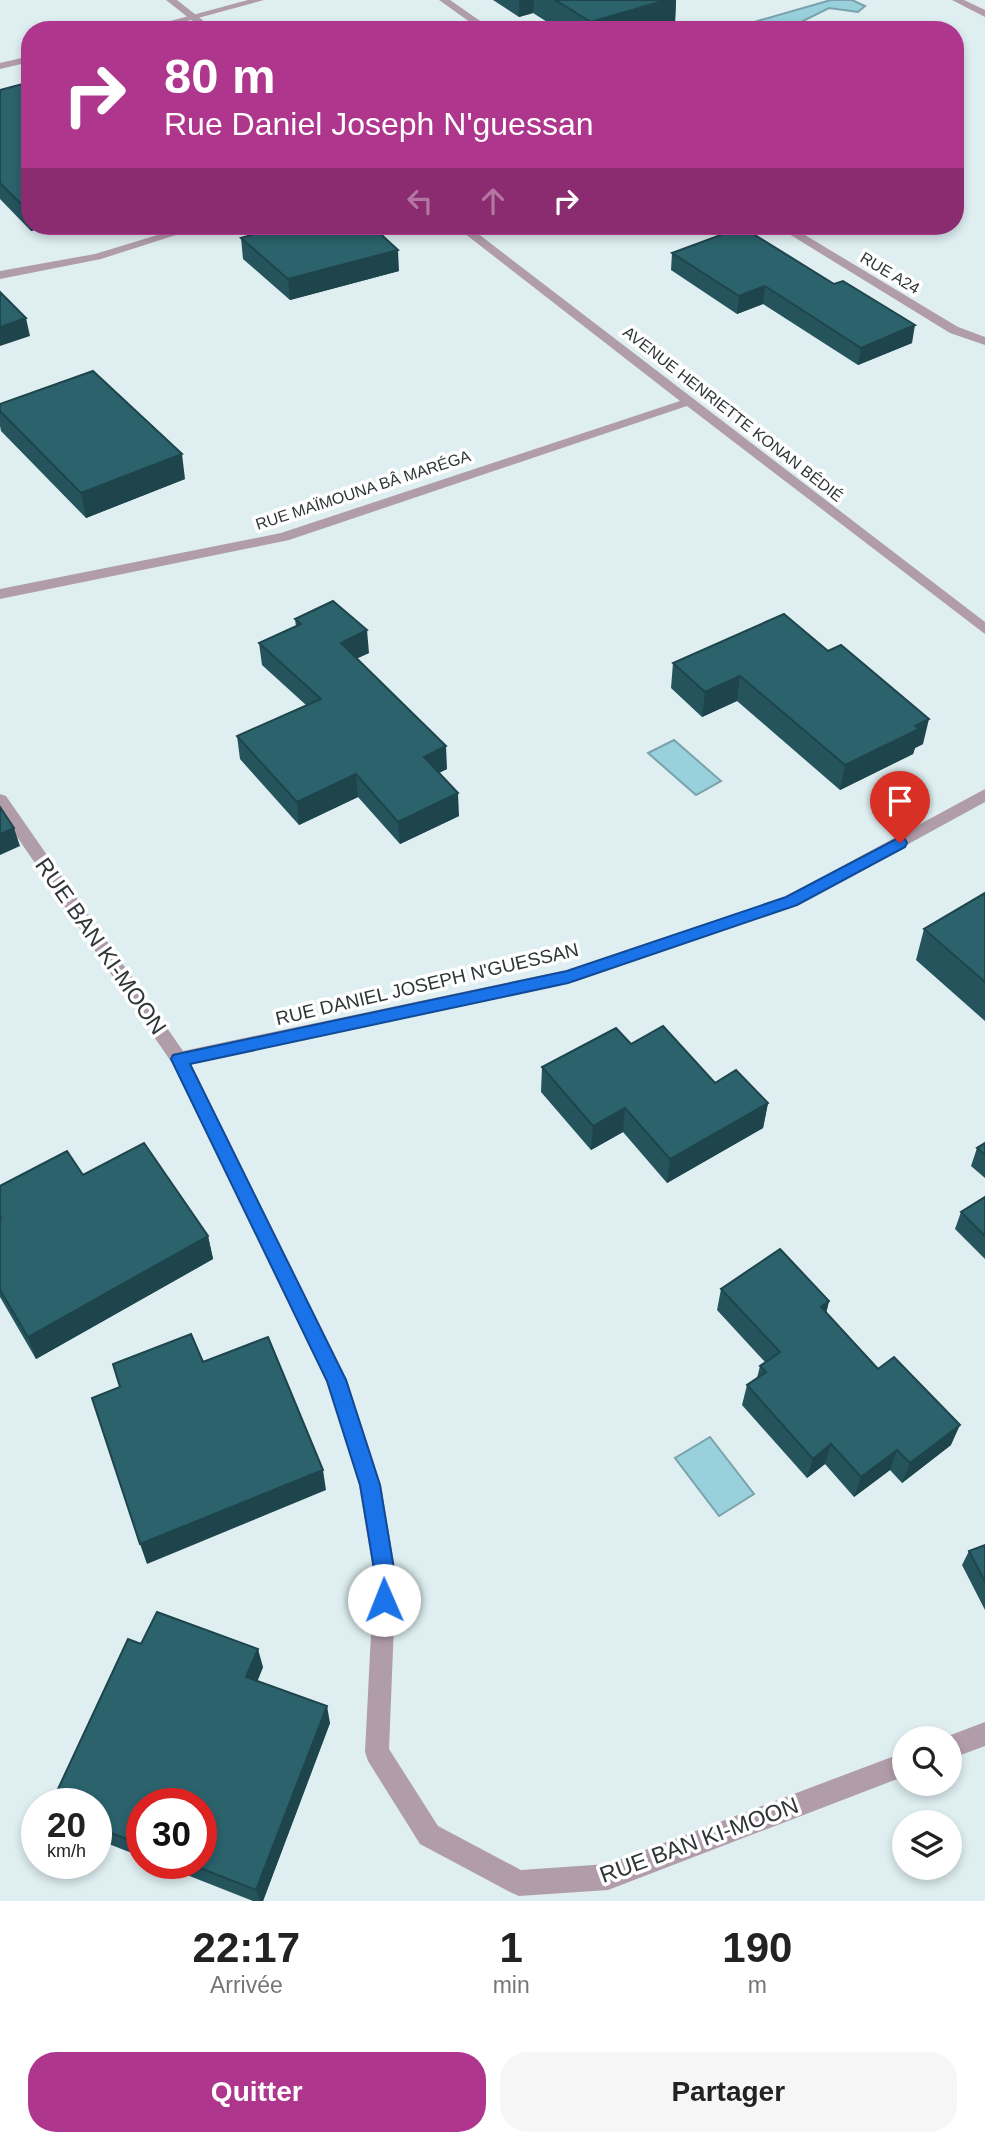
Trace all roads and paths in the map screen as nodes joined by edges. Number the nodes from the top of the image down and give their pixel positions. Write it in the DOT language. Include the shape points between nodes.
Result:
graph roads {
  1 [pos="171,0"];
  2 [pos="260,0"];
  3 [pos="444,0"];
  4 [pos="957,0"];
  5 [pos="985,14"];
  6 [pos="193,16"];
  7 [pos="175,21"];
  8 [pos="199,21"];
  9 [pos="475,21"];
  10 [pos="21,61"];
  11 [pos="0,66"];
  12 [pos="169,235"];
  13 [pos="473,235"];
  14 [pos="797,235"];
  15 [pos="0,275"];
  16 [pos="985,341"];
  17 [pos="688,402"];
  18 [pos="0,594"];
  19 [pos="985,629"];
  20 [pos="985,796"];
  21 [pos="0,800"];
  22 [pos="179,1059"];
  23 [pos="985,1734"];
  24 [pos="962,1743"];
  25 [pos="892,1769"];
  1 -- 6 [label="street"];
  2 -- 6 [label="street"];
  3 -- 9 [label="street"];
  4 -- 5 [label="street"];
  6 -- 7 [label="street"];
  6 -- 8 [label="street"];
  10 -- 11 [label="street"];
  12 -- 15 [label="street" via="97,257"];
  13 -- 17 [label="street, AVENUE HENRIETTE KONAN BÉDIÉ"];
  14 -- 16 [label="street, RUE A24" via="954,330"];
  17 -- 18 [label="street, RUE MAÏMOUNA BÂ MARÉGA" via="284,537"];
  17 -- 19 [label="street, AVENUE HENRIETTE KONAN BÉDIÉ"];
  20 -- 22 [label="street, RUE DANIEL JOSEPH N'GUESSAN" via="791,901 568,977"];
  21 -- 22 [label="street, RUE BAN KI-MOON"];
  22 -- 25 [label="street, RUE BAN KI-MOON" via="336,1380 370,1485 385,1575 377,1752 429,1835 519,1883 608,1877"];
  23 -- 24 [label="street"];
}
